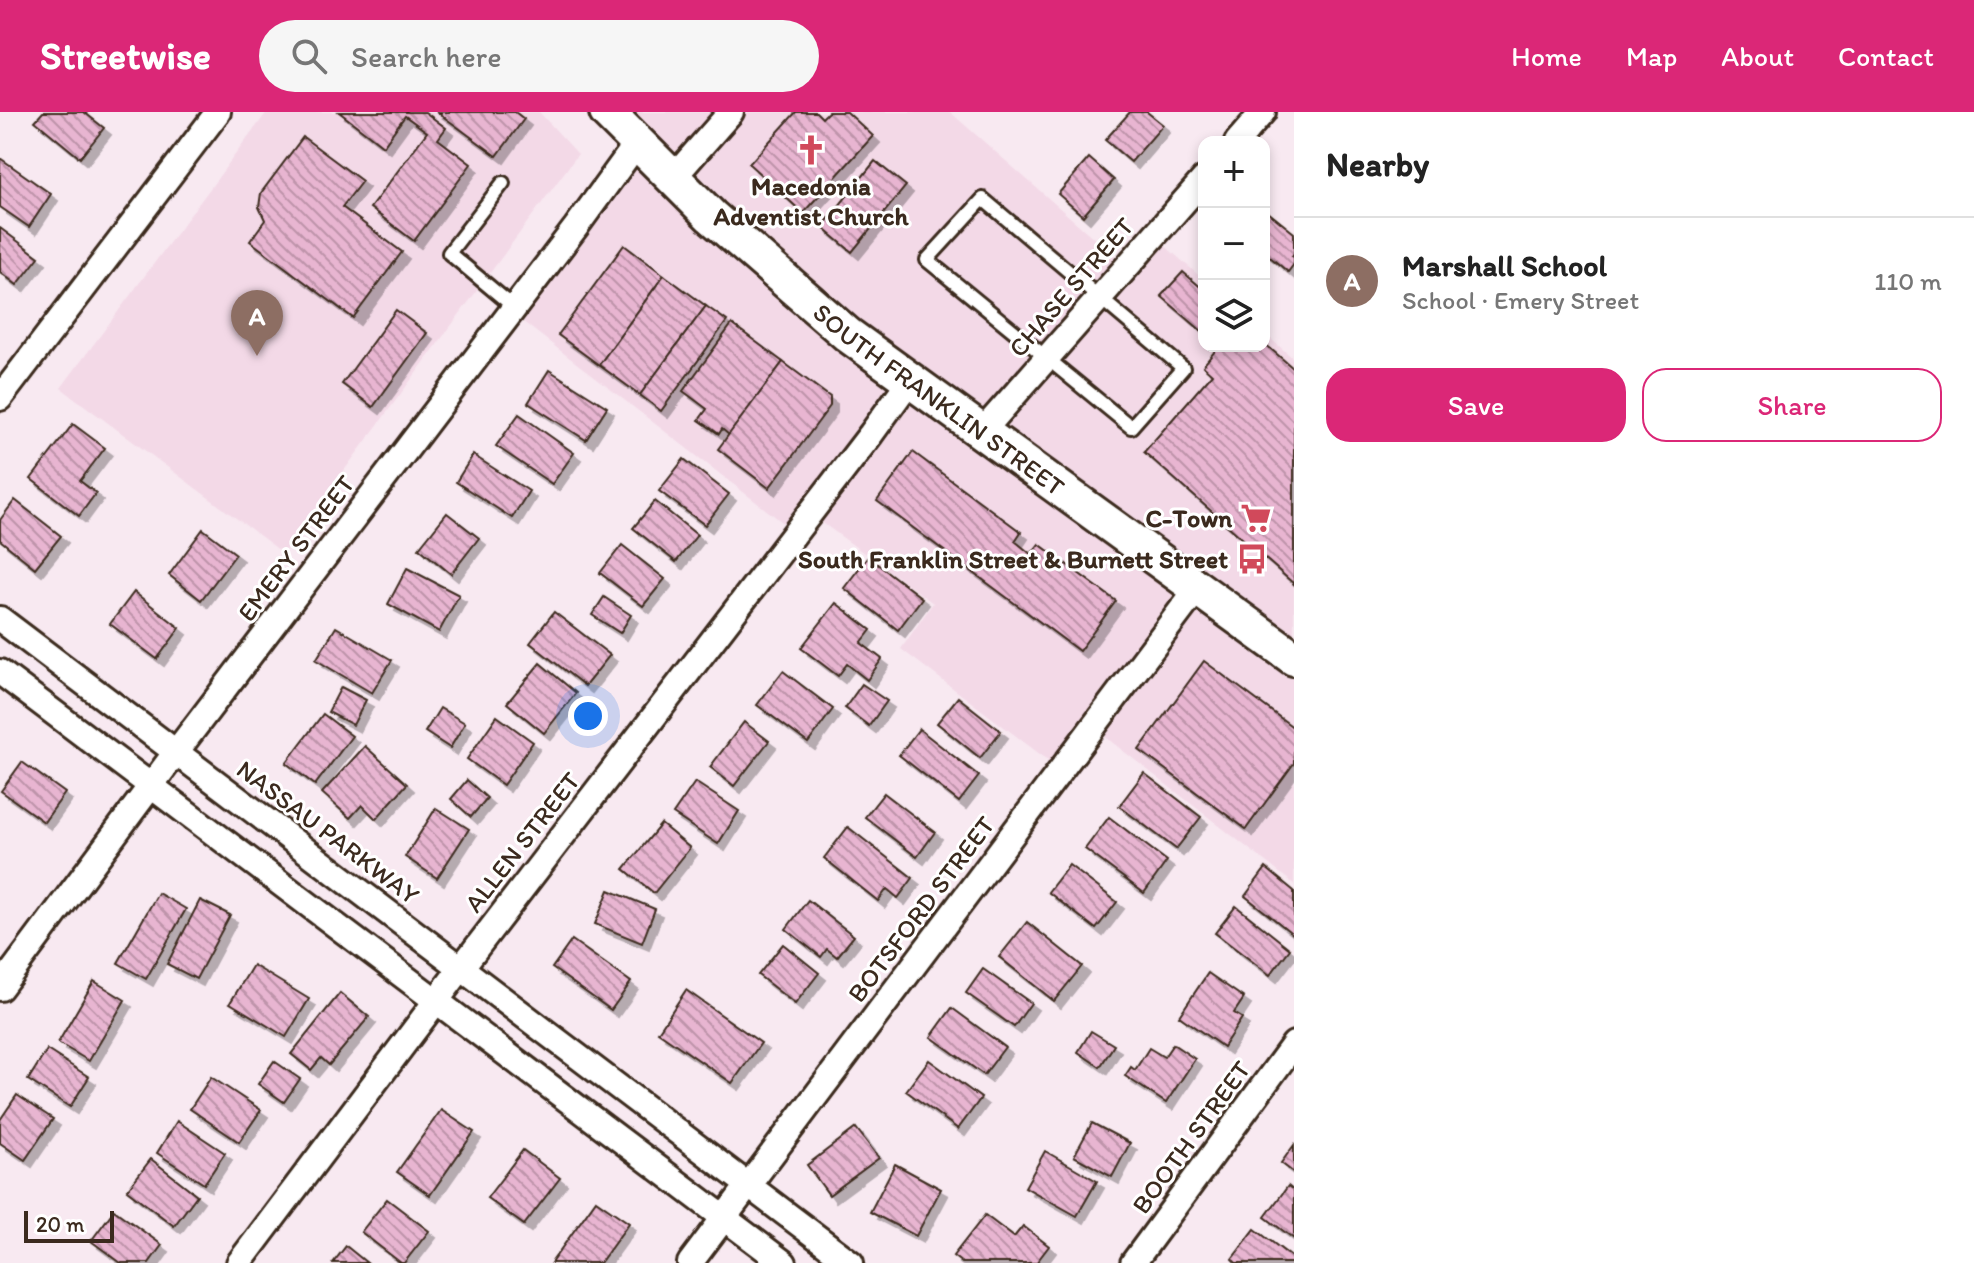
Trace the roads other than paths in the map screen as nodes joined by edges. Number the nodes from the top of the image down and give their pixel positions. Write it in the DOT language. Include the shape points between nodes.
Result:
graph roads {
  1 [pos="218,112"];
  2 [pos="607,112"];
  3 [pos="731,112"];
  4 [pos="1263,112"];
  5 [pos="1242,136"];
  6 [pos="637,143"];
  7 [pos="673,178"];
  8 [pos="503,183"];
  9 [pos="1198,186"];
  10 [pos="1100,298"];
  11 [pos="515,308"];
  12 [pos="1047,358"];
  13 [pos="910,380"];
  14 [pos="0,398"];
  15 [pos="981,433"];
  16 [pos="1197,589"];
  17 [pos="0,619"];
  18 [pos="1294,658"];
  19 [pos="0,672"];
  20 [pos="176,752"];
  21 [pos="151,786"];
  22 [pos="461,968"];
  23 [pos="0,988"];
  24 [pos="437,1002"];
  25 [pos="1294,1044"];
  26 [pos="749,1186"];
  27 [pos="725,1218"];
  28 [pos="239,1263"];
  29 [pos="690,1263"];
  30 [pos="784,1263"];
  31 [pos="851,1263"];
  32 [pos="1133,1263"];
  1 -- 14 [label="street"];
  2 -- 6 [label="main road, SOUTH FRANKLIN STREET"];
  3 -- 7 [label="street"];
  4 -- 5 [label="street"];
  6 -- 7 [label="main road, SOUTH FRANKLIN STREET"];
  6 -- 11 [label="street, EMERY STREET"];
  7 -- 13 [label="main road, SOUTH FRANKLIN STREET" via="848,335"];
  8 -- 11 [label="lane" via="449,253"];
  9 -- 10 [label="street, CHASE STREET"];
  10 -- 12 [label="street, CHASE STREET"];
  10 -- 12 [label="lane" via="1183,368 1162,392 1131,427"];
  10 -- 12 [label="lane" via="983,199 927,260"];
  11 -- 20 [label="street, EMERY STREET"];
  12 -- 15 [label="street, CHASE STREET"];
  13 -- 15 [label="main road, SOUTH FRANKLIN STREET"];
  13 -- 22 [label="street, ALLEN STREET"];
  15 -- 16 [label="main road, SOUTH FRANKLIN STREET"];
  16 -- 18 [label="main road, SOUTH FRANKLIN STREET"];
  16 -- 26 [label="street, BOTSFORD STREET"];
  17 -- 20 [label="street, NASSAU PARKWAY"];
  19 -- 21 [label="street"];
  20 -- 21 [label="street, EMERY STREET"];
  20 -- 22 [label="street, NASSAU PARKWAY"];
  21 -- 23 [label="street, EMERY STREET"];
  21 -- 24 [label="street"];
  22 -- 24 [label="street, ALLEN STREET"];
  22 -- 26 [label="street, NASSAU PARKWAY"];
  24 -- 27 [label="street"];
  24 -- 28 [label="street, ALLEN STREET"];
  25 -- 32 [label="street, BOOTH STREET"];
  26 -- 27 [label="street, BOTSFORD STREET"];
  26 -- 31 [label="street, NASSAU PARKWAY"];
  27 -- 29 [label="street, BOTSFORD STREET"];
  27 -- 30 [label="street"];
}
